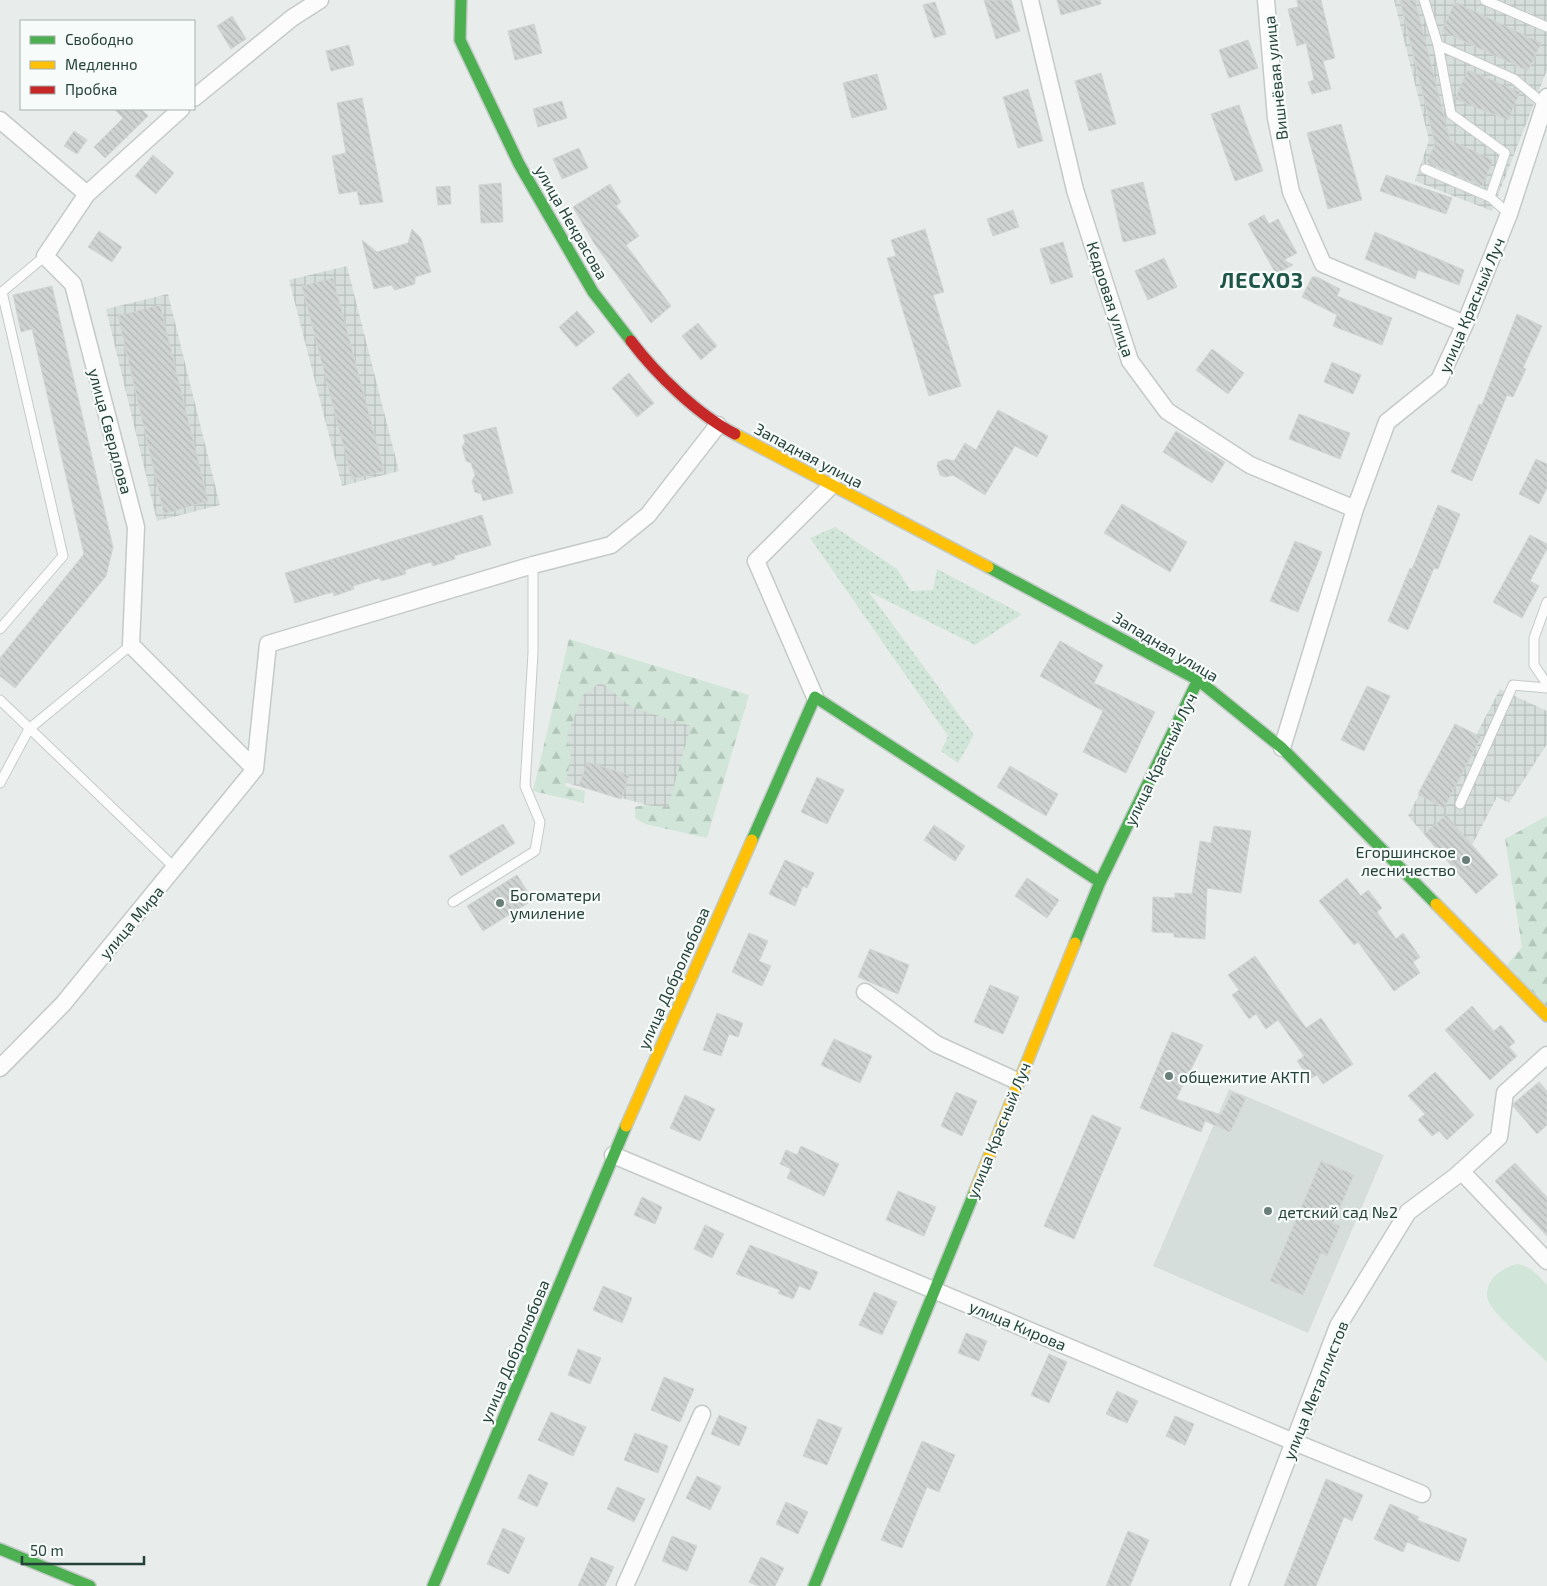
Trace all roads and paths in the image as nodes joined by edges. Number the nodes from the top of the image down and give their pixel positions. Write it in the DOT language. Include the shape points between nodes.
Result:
graph roads {
  1 [pos="320,0"];
  2 [pos="461,0"];
  3 [pos="1030,0"];
  4 [pos="1266,0"];
  5 [pos="1424,0"];
  6 [pos="1485,0"];
  7 [pos="1547,27"];
  8 [pos="1438,45"];
  9 [pos="195,97"];
  10 [pos="1546,101"];
  11 [pos="180,110"];
  12 [pos="0,120"];
  13 [pos="1424,169"];
  14 [pos="87,194"];
  15 [pos="1490,197"];
  16 [pos="1509,214"];
  17 [pos="45,256"];
  18 [pos="1465,324"];
  19 [pos="718,425"];
  20 [pos="832,485"];
  21 [pos="1355,509"];
  22 [pos="533,565"];
  23 [pos="1547,602"];
  24 [pos="0,628"];
  25 [pos="131,645"];
  26 [pos="1198,680"];
  27 [pos="1547,684"];
  28 [pos="1547,688"];
  29 [pos="815,697"];
  30 [pos="0,700"];
  31 [pos="29,728"];
  32 [pos="1282,748"];
  33 [pos="255,769"];
  34 [pos="0,783"];
  35 [pos="1460,804"];
  36 [pos="175,868"];
  37 [pos="1100,882"];
  38 [pos="453,902"];
  39 [pos="864,992"];
  40 [pos="1547,1016"];
  41 [pos="1547,1055"];
  42 [pos="2,1060"];
  43 [pos="1017,1081"];
  44 [pos="613,1155"];
  45 [pos="1461,1171"];
  46 [pos="1547,1261"];
  47 [pos="934,1289"];
  48 [pos="702,1414"];
  49 [pos="1294,1442"];
  50 [pos="1422,1494"];
  51 [pos="0,1549"];
  52 [pos="90,1586"];
  53 [pos="433,1586"];
  54 [pos="625,1586"];
  55 [pos="814,1586"];
  56 [pos="1239,1586"];
  1 -- 9 [label="street" via="292,18"];
  2 -- 19 [label="street, улица Некрасова" via="460,40 519,164 593,292 649,365"];
  3 -- 21 [label="street, Кедровая улица" via="1075,190 1130,361 1167,412 1250,465"];
  4 -- 18 [label="street, Вишнёвая улица" via="1276,118 1291,192 1323,264"];
  5 -- 8 [label="lane"];
  6 -- 7 [label="lane"];
  8 -- 10 [label="lane" via="1514,79"];
  8 -- 15 [label="lane" via="1451,114 1505,153"];
  10 -- 16 [label="street, улица Красный Луч"];
  11 -- 14 [label="street"];
  12 -- 14 [label="street"];
  13 -- 15 [label="lane"];
  14 -- 17 [label="street"];
  15 -- 16 [label="lane"];
  16 -- 18 [label="street, улица Красный Луч"];
  17 -- 24 [label="lane" via="2,292 63,556"];
  17 -- 25 [label="street, улица Свердлова" via="73,284 136,527"];
  18 -- 21 [label="street, улица Красный Луч" via="1439,380 1387,422"];
  19 -- 20 [label="street, Западная улица"];
  19 -- 22 [label="street" via="648,515 611,545"];
  20 -- 26 [label="street, Западная улица"];
  20 -- 29 [label="street" via="756,561"];
  21 -- 32 [label="street, улица Красный Луч"];
  22 -- 33 [label="street" via="268,644"];
  22 -- 38 [label="lane" via="525,786 540,822 535,851"];
  23 -- 27 [label="lane" via="1534,638 1534,665"];
  25 -- 31 [label="lane"];
  25 -- 33 [label="street"];
  26 -- 32 [label="street, Западная улица"];
  26 -- 37 [label="street, улица Красный Луч"];
  28 -- 35 [label="lane" via="1513,685"];
  29 -- 37 [label="street"];
  29 -- 44 [label="street, улица Добролюбова"];
  30 -- 31 [label="lane"];
  31 -- 34 [label="lane"];
  31 -- 36 [label="lane"];
  32 -- 40 [label="street, Западная улица"];
  33 -- 36 [label="street, улица Мира"];
  36 -- 42 [label="street, улица Мира" via="63,1004"];
  37 -- 43 [label="street, улица Красный Луч"];
  39 -- 43 [label="street" via="936,1044"];
  41 -- 45 [label="street, улица Металлистов" via="1505,1093 1499,1137"];
  43 -- 47 [label="street, улица Красный Луч"];
  44 -- 47 [label="street, улица Кирова"];
  44 -- 53 [label="street, улица Добролюбова"];
  45 -- 46 [label="street"];
  45 -- 49 [label="street, улица Металлистов" via="1408,1212 1353,1301 1338,1326"];
  47 -- 49 [label="street, улица Кирова"];
  47 -- 55 [label="street, улица Красный Луч"];
  48 -- 54 [label="street"];
  49 -- 50 [label="street, улица Кирова"];
  49 -- 56 [label="street, улица Металлистов"];
  51 -- 52 [label="street"];
}
